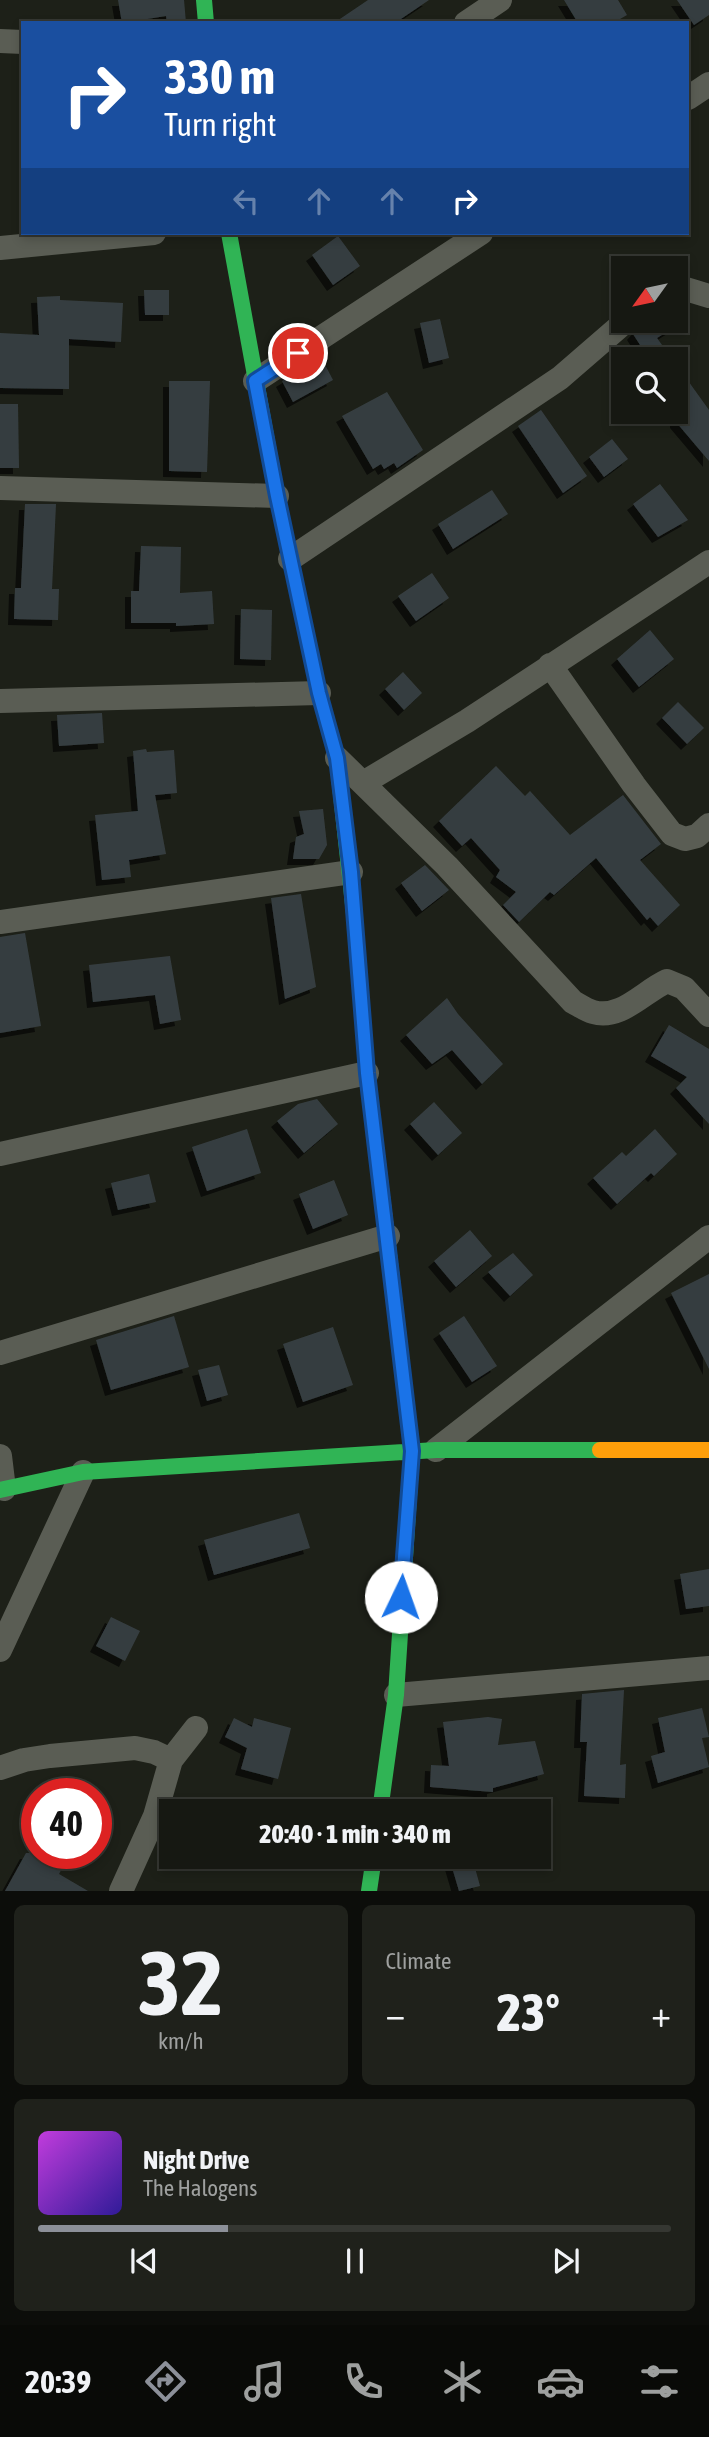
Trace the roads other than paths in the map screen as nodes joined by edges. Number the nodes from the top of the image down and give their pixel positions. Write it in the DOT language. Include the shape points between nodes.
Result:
graph roads {
  1 [pos="204,0"];
  2 [pos="500,0"];
  3 [pos="206,21"];
  4 [pos="470,21"];
  5 [pos="0,41"];
  6 [pos="21,42"];
  7 [pos="709,84"];
  8 [pos="689,97"];
  9 [pos="133,235"];
  10 [pos="229,235"];
  11 [pos="478,235"];
  12 [pos="0,248"];
  13 [pos="688,290"];
  14 [pos="709,296"];
  15 [pos="612,333"];
  16 [pos="255,381"];
  17 [pos="0,488"];
  18 [pos="277,496"];
  19 [pos="290,559"];
  20 [pos="709,562"];
  21 [pos="551,666"];
  22 [pos="319,693"];
  23 [pos="0,701"];
  24 [pos="337,758"];
  25 [pos="363,783"];
  26 [pos="709,825"];
  27 [pos="351,872"];
  28 [pos="0,922"];
  29 [pos="709,1015"];
  30 [pos="367,1073"];
  31 [pos="0,1154"];
  32 [pos="388,1236"];
  33 [pos="709,1237"];
  34 [pos="0,1353"];
  35 [pos="709,1450"];
  36 [pos="424,1451"];
  37 [pos="0,1457"];
  38 [pos="83,1472"];
  39 [pos="2,1489"];
  40 [pos="0,1650"];
  41 [pos="709,1668"];
  42 [pos="396,1695"];
  43 [pos="196,1728"];
  44 [pos="171,1760"];
  45 [pos="0,1768"];
  46 [pos="382,1799"];
  47 [pos="372,1869"];
  48 [pos="121,1891"];
  49 [pos="369,1891"];
  1 -- 3 [label="street"];
  2 -- 4 [label="street"];
  5 -- 6 [label="street"];
  7 -- 8 [label="street"];
  9 -- 12 [label="street"];
  10 -- 16 [label="street"];
  11 -- 16 [label="street"];
  13 -- 14 [label="street"];
  15 -- 19 [label="street" via="560,377"];
  16 -- 18 [label="street"];
  17 -- 18 [label="street"];
  18 -- 19 [label="street"];
  19 -- 22 [label="street"];
  20 -- 21 [label="street"];
  21 -- 25 [label="street"];
  21 -- 26 [label="street" via="672,834 685,839"];
  22 -- 23 [label="street"];
  22 -- 24 [label="street"];
  24 -- 25 [label="street"];
  24 -- 27 [label="street"];
  25 -- 29 [label="street" via="573,1002 593,1012 611,1014 667,981 684,988"];
  27 -- 28 [label="street"];
  27 -- 30 [label="street"];
  30 -- 31 [label="street"];
  30 -- 32 [label="street"];
  32 -- 34 [label="street"];
  32 -- 36 [label="street"];
  33 -- 36 [label="street"];
  35 -- 36 [label="street"];
  36 -- 38 [label="street"];
  36 -- 42 [label="street" via="404,1549"];
  37 -- 39 [label="street"];
  38 -- 39 [label="street"];
  38 -- 40 [label="street"];
  41 -- 42 [label="street"];
  42 -- 46 [label="street"];
  43 -- 44 [label="street"];
  44 -- 45 [label="street" via="135,1748 50,1756"];
  44 -- 48 [label="street" via="155,1816"];
  47 -- 49 [label="street"];
}
